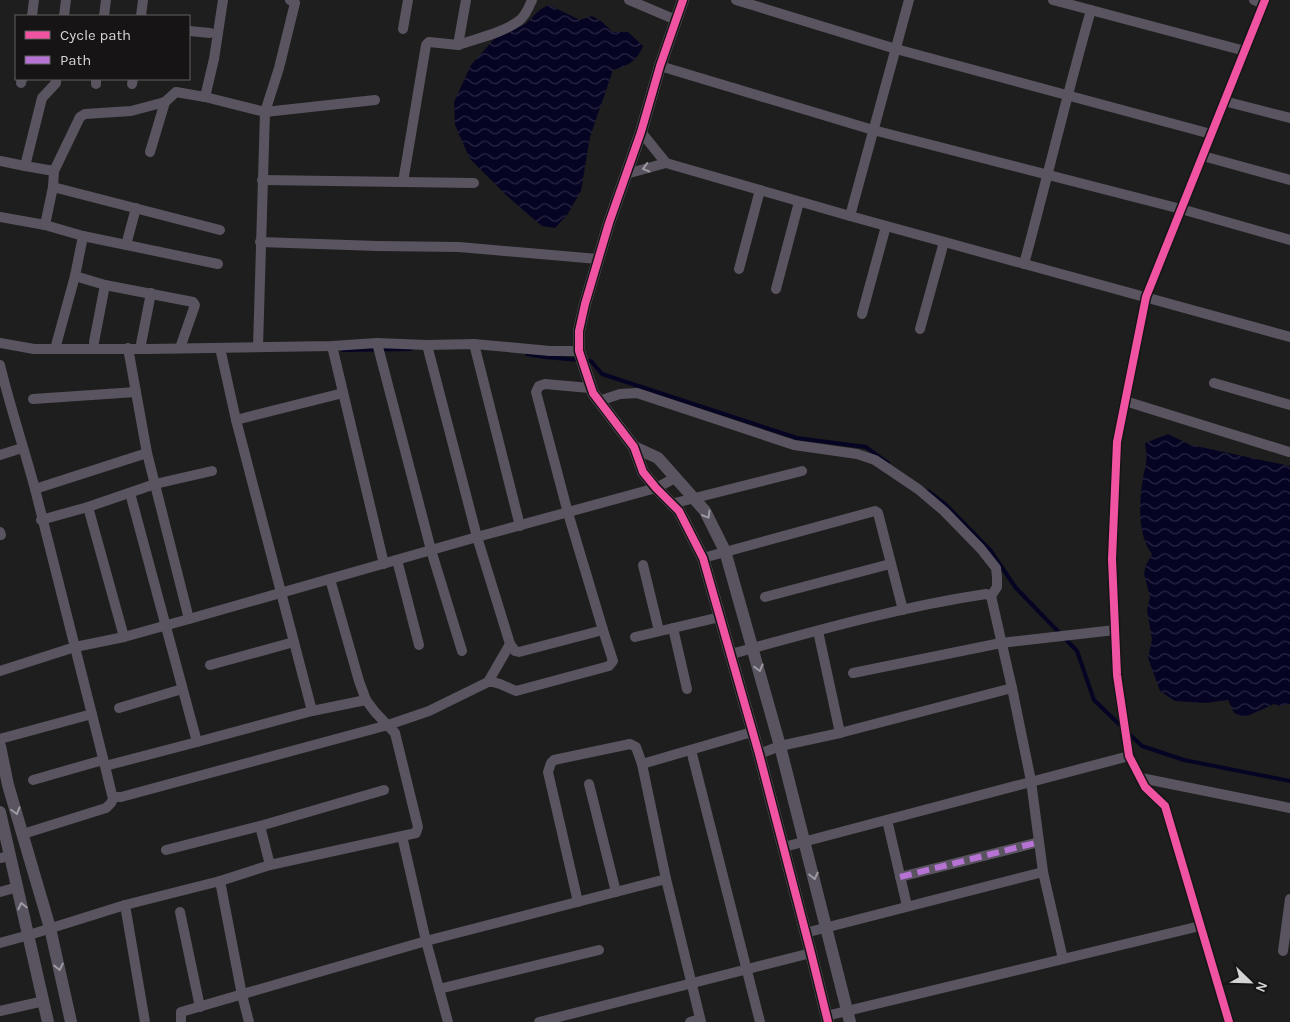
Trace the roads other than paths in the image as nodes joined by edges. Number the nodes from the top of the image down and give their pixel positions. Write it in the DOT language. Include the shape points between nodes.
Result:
graph roads {
  1 [pos="34,0"];
  2 [pos="66,0"];
  3 [pos="106,0"];
  4 [pos="143,0"];
  5 [pos="223,0"];
  6 [pos="290,0"];
  7 [pos="408,0"];
  8 [pos="466,0"];
  9 [pos="532,0"];
  10 [pos="629,0"];
  11 [pos="683,0"];
  12 [pos="736,0"];
  13 [pos="909,0"];
  14 [pos="1053,0"];
  15 [pos="1261,1"];
  16 [pos="1091,10"];
  17 [pos="32,15"];
  18 [pos="64,15"];
  19 [pos="104,15"];
  20 [pos="141,15"];
  21 [pos="676,20"];
  22 [pos="403,28"];
  23 [pos="190,32"];
  24 [pos="210,34"];
  25 [pos="458,44"];
  26 [pos="896,49"];
  27 [pos="1244,51"];
  28 [pos="660,66"];
  29 [pos="56,80"];
  30 [pos="1067,95"];
  31 [pos="205,97"];
  32 [pos="375,100"];
  33 [pos="1224,101"];
  34 [pos="165,102"];
  35 [pos="265,112"];
  36 [pos="1290,118"];
  37 [pos="873,130"];
  38 [pos="641,132"];
  39 [pos="1211,134"];
  40 [pos="150,152"];
  41 [pos="1202,156"];
  42 [pos="0,161"];
  43 [pos="666,163"];
  44 [pos="25,166"];
  45 [pos="54,171"];
  46 [pos="626,174"];
  47 [pos="1048,175"];
  48 [pos="262,180"];
  49 [pos="1290,180"];
  50 [pos="403,182"];
  51 [pos="474,184"];
  52 [pos="53,187"];
  53 [pos="760,190"];
  54 [pos="799,202"];
  55 [pos="136,208"];
  56 [pos="1181,209"];
  57 [pos="850,216"];
  58 [pos="0,217"];
  59 [pos="44,225"];
  60 [pos="886,226"];
  61 [pos="220,230"];
  62 [pos="83,236"];
  63 [pos="1290,240"];
  64 [pos="260,242"];
  65 [pos="944,242"];
  66 [pos="126,245"];
  67 [pos="598,259"];
  68 [pos="218,264"];
  69 [pos="1024,264"];
  70 [pos="739,269"];
  71 [pos="75,276"];
  72 [pos="105,285"];
  73 [pos="776,289"];
  74 [pos="151,293"];
  75 [pos="1146,297"];
  76 [pos="862,314"];
  77 [pos="920,330"];
  78 [pos="1290,337"];
  79 [pos="94,342"];
  80 [pos="0,343"];
  81 [pos="377,343"];
  82 [pos="141,344"];
  83 [pos="474,344"];
  84 [pos="427,345"];
  85 [pos="332,346"];
  86 [pos="258,347"];
  87 [pos="128,348"];
  88 [pos="180,348"];
  89 [pos="220,348"];
  90 [pos="55,349"];
  91 [pos="580,354"];
  92 [pos="0,365"];
  93 [pos="1214,383"];
  94 [pos="590,387"];
  95 [pos="136,392"];
  96 [pos="343,393"];
  97 [pos="33,399"];
  98 [pos="599,400"];
  99 [pos="1125,401"];
  100 [pos="1290,405"];
  101 [pos="236,420"];
  102 [pos="634,447"];
  103 [pos="22,448"];
  104 [pos="1289,452"];
  105 [pos="148,453"];
  106 [pos="0,455"];
  107 [pos="212,471"];
  108 [pos="802,471"];
  109 [pos="675,478"];
  110 [pos="155,484"];
  111 [pos="656,488"];
  112 [pos="35,489"];
  113 [pos="130,493"];
  114 [pos="693,498"];
  115 [pos="672,504"];
  116 [pos="88,507"];
  117 [pos="568,513"];
  118 [pos="41,520"];
  119 [pos="520,526"];
  120 [pos="477,537"];
  121 [pos="431,550"];
  122 [pos="725,552"];
  123 [pos="703,558"];
  124 [pos="397,560"];
  125 [pos="384,564"];
  126 [pos="890,564"];
  127 [pos="643,565"];
  128 [pos="330,579"];
  129 [pos="281,594"];
  130 [pos="991,596"];
  131 [pos="765,597"];
  132 [pos="903,610"];
  133 [pos="720,617"];
  134 [pos="189,619"];
  135 [pos="164,624"];
  136 [pos="673,628"];
  137 [pos="603,630"];
  138 [pos="1115,630"];
  139 [pos="658,631"];
  140 [pos="818,631"];
  141 [pos="124,637"];
  142 [pos="636,637"];
  143 [pos="294,642"];
  144 [pos="1001,642"];
  145 [pos="510,644"];
  146 [pos="419,646"];
  147 [pos="75,647"];
  148 [pos="753,648"];
  149 [pos="462,651"];
  150 [pos="731,654"];
  151 [pos="210,665"];
  152 [pos="0,671"];
  153 [pos="853,673"];
  154 [pos="488,682"];
  155 [pos="1012,688"];
  156 [pos="182,689"];
  157 [pos="687,689"];
  158 [pos="366,700"];
  159 [pos="119,708"];
  160 [pos="312,711"];
  161 [pos="92,714"];
  162 [pos="388,725"];
  163 [pos="752,732"];
  164 [pos="840,733"];
  165 [pos="0,739"];
  166 [pos="197,742"];
  167 [pos="0,746"];
  168 [pos="780,746"];
  169 [pos="691,750"];
  170 [pos="759,754"];
  171 [pos="1129,756"];
  172 [pos="104,763"];
  173 [pos="642,764"];
  174 [pos="1141,778"];
  175 [pos="33,780"];
  176 [pos="1031,781"];
  177 [pos="590,784"];
  178 [pos="384,790"];
  179 [pos="114,797"];
  180 [pos="1290,808"];
  181 [pos="0,812"];
  182 [pos="887,820"];
  183 [pos="260,826"];
  184 [pos="23,834"];
  185 [pos="402,836"];
  186 [pos="805,841"];
  187 [pos="1039,842"];
  188 [pos="784,847"];
  189 [pos="166,850"];
  190 [pos="5,857"];
  191 [pos="270,865"];
  192 [pos="1043,872"];
  193 [pos="900,877"];
  194 [pos="666,880"];
  195 [pos="220,882"];
  196 [pos="18,887"];
  197 [pos="0,892"];
  198 [pos="616,892"];
  199 [pos="1290,899"];
  200 [pos="578,902"];
  201 [pos="125,905"];
  202 [pos="907,906"];
  203 [pos="180,912"];
  204 [pos="1200,926"];
  205 [pos="826,927"];
  206 [pos="50,928"];
  207 [pos="805,933"];
  208 [pos="29,935"];
  209 [pos="426,941"];
  210 [pos="0,942"];
  211 [pos="598,950"];
  212 [pos="1283,951"];
  213 [pos="811,953"];
  214 [pos="1063,959"];
  215 [pos="745,970"];
  216 [pos="692,983"];
  217 [pos="439,989"];
  218 [pos="242,995"];
  219 [pos="44,1001"];
  220 [pos="200,1007"];
  221 [pos="0,1011"];
  222 [pos="848,1017"];
  223 [pos="827,1019"];
  224 [pos="697,1021"];
  225 [pos="48,1022"];
  226 [pos="71,1022"];
  227 [pos="145,1022"];
  228 [pos="181,1022"];
  229 [pos="250,1022"];
  230 [pos="448,1022"];
  231 [pos="539,1022"];
  232 [pos="760,1022"];
  233 [pos="1229,1022"];
  1 -- 17 [label="street"];
  2 -- 18 [label="street"];
  3 -- 19 [label="street"];
  4 -- 20 [label="street"];
  5 -- 31 [label="street"];
  6 -- 35 [label="street" via="295,3"];
  7 -- 22 [label="street"];
  8 -- 25 [label="street"];
  9 -- 25 [label="street" via="520,20"];
  10 -- 21 [label="street"];
  11 -- 21 [label="street"];
  12 -- 26 [label="street"];
  13 -- 26 [label="street"];
  14 -- 16 [label="street"];
  15 -- 27 [label="street"];
  16 -- 27 [label="street"];
  16 -- 30 [label="street"];
  21 -- 28 [label="street"];
  23 -- 24 [label="street"];
  25 -- 50 [label="street" via="429,42 426,45"];
  26 -- 30 [label="street"];
  26 -- 37 [label="street"];
  27 -- 33 [label="street"];
  28 -- 37 [label="street"];
  28 -- 38 [label="street"];
  29 -- 44 [label="street" via="42,98"];
  30 -- 39 [label="street"];
  30 -- 47 [label="street"];
  31 -- 34 [label="street" via="176,92"];
  31 -- 35 [label="street"];
  32 -- 35 [label="street"];
  33 -- 36 [label="street"];
  33 -- 39 [label="street"];
  34 -- 40 [label="street"];
  34 -- 45 [label="street" via="131,111 80,117"];
  35 -- 48 [label="street"];
  37 -- 47 [label="street"];
  37 -- 57 [label="street"];
  38 -- 43 [label="street"];
  38 -- 46 [label="street"];
  39 -- 41 [label="street"];
  41 -- 49 [label="street"];
  41 -- 56 [label="street"];
  42 -- 44 [label="street"];
  43 -- 46 [label="street, one-way"];
  43 -- 53 [label="street"];
  44 -- 45 [label="street"];
  45 -- 52 [label="street"];
  46 -- 67 [label="street"];
  47 -- 56 [label="street"];
  47 -- 69 [label="street"];
  48 -- 50 [label="street"];
  48 -- 64 [label="street"];
  50 -- 51 [label="street"];
  52 -- 55 [label="street"];
  52 -- 59 [label="street"];
  53 -- 54 [label="street"];
  53 -- 70 [label="street"];
  54 -- 57 [label="street"];
  54 -- 73 [label="street"];
  55 -- 61 [label="street"];
  55 -- 66 [label="street"];
  56 -- 63 [label="street"];
  56 -- 75 [label="street"];
  57 -- 60 [label="street"];
  58 -- 59 [label="street"];
  59 -- 62 [label="street"];
  60 -- 65 [label="street"];
  60 -- 76 [label="street"];
  62 -- 66 [label="street"];
  62 -- 71 [label="street"];
  64 -- 67 [label="street" via="459,247"];
  64 -- 86 [label="street"];
  65 -- 69 [label="street"];
  65 -- 77 [label="street"];
  66 -- 68 [label="street"];
  67 -- 91 [label="street" via="579,331"];
  69 -- 75 [label="street"];
  71 -- 72 [label="street"];
  71 -- 90 [label="street"];
  72 -- 74 [label="street"];
  72 -- 79 [label="street"];
  74 -- 82 [label="street"];
  74 -- 88 [label="street" via="195,303"];
  75 -- 78 [label="street"];
  75 -- 99 [label="street"];
  80 -- 90 [label="street"];
  81 -- 84 [label="street"];
  81 -- 85 [label="street"];
  81 -- 121 [label="street"];
  83 -- 84 [label="street"];
  83 -- 91 [label="street"];
  83 -- 119 [label="street"];
  84 -- 120 [label="street"];
  85 -- 86 [label="street"];
  85 -- 96 [label="street"];
  86 -- 89 [label="street"];
  87 -- 88 [label="street"];
  87 -- 90 [label="street"];
  87 -- 95 [label="street"];
  88 -- 89 [label="street"];
  89 -- 101 [label="street"];
  91 -- 94 [label="street"];
  92 -- 103 [label="street"];
  93 -- 100 [label="street"];
  94 -- 98 [label="street"];
  94 -- 117 [label="street" via="545,384 536,392"];
  95 -- 97 [label="street"];
  95 -- 105 [label="street"];
  96 -- 101 [label="street"];
  96 -- 125 [label="street"];
  98 -- 102 [label="street"];
  98 -- 130 [label="street" via="620,394 637,394 794,445 857,454 875,460 918,489 981,549 996,568 998,577 997,587"];
  99 -- 104 [label="street"];
  99 -- 138 [label="street" via="1117,442 1112,540"];
  101 -- 129 [label="street"];
  102 -- 109 [label="street" via="658,458"];
  102 -- 111 [label="street" via="643,472"];
  103 -- 106 [label="street"];
  103 -- 112 [label="street"];
  105 -- 110 [label="street"];
  105 -- 112 [label="street"];
  107 -- 110 [label="street"];
  108 -- 114 [label="street"];
  109 -- 111 [label="street"];
  109 -- 114 [label="street"];
  110 -- 113 [label="street"];
  110 -- 134 [label="street"];
  111 -- 115 [label="street"];
  111 -- 117 [label="street"];
  112 -- 118 [label="street"];
  113 -- 116 [label="street"];
  113 -- 135 [label="street"];
  114 -- 115 [label="street"];
  114 -- 122 [label="street, one-way" via="704,511"];
  115 -- 123 [label="street"];
  116 -- 118 [label="street"];
  116 -- 141 [label="street"];
  117 -- 119 [label="street"];
  117 -- 137 [label="street"];
  118 -- 147 [label="street"];
  119 -- 120 [label="street"];
  120 -- 121 [label="street"];
  120 -- 145 [label="street"];
  121 -- 124 [label="street"];
  121 -- 149 [label="street"];
  122 -- 123 [label="street"];
  122 -- 126 [label="street" via="872,511 878,513"];
  122 -- 148 [label="street"];
  123 -- 133 [label="street"];
  124 -- 125 [label="street"];
  124 -- 146 [label="street"];
  125 -- 128 [label="street"];
  126 -- 131 [label="street"];
  126 -- 132 [label="street"];
  127 -- 139 [label="street"];
  128 -- 129 [label="street"];
  128 -- 158 [label="street"];
  129 -- 134 [label="street"];
  129 -- 143 [label="street"];
  130 -- 132 [label="street" via="950,599"];
  130 -- 144 [label="street"];
  132 -- 140 [label="street"];
  133 -- 136 [label="street"];
  133 -- 150 [label="street"];
  134 -- 135 [label="street"];
  135 -- 141 [label="street"];
  135 -- 156 [label="street"];
  136 -- 139 [label="street"];
  136 -- 157 [label="street"];
  137 -- 145 [label="street" via="525,651 515,651"];
  137 -- 154 [label="street" via="613,661 608,666 516,691"];
  138 -- 144 [label="street"];
  138 -- 171 [label="street" via="1117,675"];
  139 -- 142 [label="street"];
  140 -- 148 [label="street"];
  140 -- 164 [label="street"];
  141 -- 147 [label="street"];
  143 -- 151 [label="street"];
  143 -- 160 [label="street"];
  144 -- 153 [label="street"];
  144 -- 155 [label="street"];
  145 -- 154 [label="street"];
  147 -- 152 [label="street"];
  147 -- 161 [label="street"];
  148 -- 150 [label="street"];
  148 -- 168 [label="street, one-way"];
  150 -- 163 [label="street"];
  154 -- 162 [label="street" via="429,711"];
  155 -- 164 [label="street"];
  155 -- 176 [label="street"];
  156 -- 159 [label="street"];
  156 -- 166 [label="street"];
  158 -- 160 [label="street"];
  158 -- 162 [label="street"];
  160 -- 166 [label="street"];
  161 -- 165 [label="street"];
  161 -- 172 [label="street"];
  162 -- 179 [label="street"];
  162 -- 185 [label="street" via="395,733 418,828 416,833"];
  163 -- 169 [label="street"];
  163 -- 170 [label="street"];
  164 -- 168 [label="street"];
  166 -- 172 [label="street"];
  167 -- 184 [label="street, one-way"];
  168 -- 170 [label="street"];
  168 -- 186 [label="street"];
  169 -- 173 [label="street"];
  169 -- 215 [label="street"];
  170 -- 188 [label="street"];
  171 -- 174 [label="street"];
  171 -- 176 [label="street"];
  172 -- 175 [label="street"];
  172 -- 179 [label="street"];
  173 -- 194 [label="street"];
  173 -- 200 [label="street" via="636,747 630,744 554,760 549,767"];
  174 -- 180 [label="street"];
  174 -- 204 [label="street" via="1145,787 1165,806"];
  176 -- 182 [label="street"];
  176 -- 187 [label="street"];
  177 -- 198 [label="street"];
  178 -- 183 [label="street"];
  179 -- 184 [label="street" via="106,808"];
  181 -- 190 [label="street"];
  182 -- 186 [label="street"];
  182 -- 193 [label="street"];
  183 -- 189 [label="street"];
  183 -- 191 [label="street"];
  184 -- 206 [label="street"];
  185 -- 191 [label="street"];
  185 -- 209 [label="street"];
  186 -- 188 [label="street"];
  186 -- 205 [label="street, one-way"];
  187 -- 192 [label="street"];
  187 -- 193 [label="street"];
  188 -- 207 [label="street"];
  190 -- 196 [label="street"];
  191 -- 195 [label="street"];
  192 -- 202 [label="street"];
  192 -- 214 [label="street"];
  193 -- 202 [label="street"];
  194 -- 198 [label="street"];
  194 -- 216 [label="street"];
  195 -- 201 [label="street"];
  195 -- 218 [label="street"];
  196 -- 197 [label="street"];
  208 -- 196 [label="street, one-way"];
  198 -- 200 [label="street"];
  199 -- 212 [label="street"];
  200 -- 209 [label="street"];
  201 -- 206 [label="street"];
  201 -- 227 [label="street"];
  202 -- 205 [label="street"];
  203 -- 220 [label="street"];
  204 -- 214 [label="street"];
  204 -- 233 [label="street"];
  205 -- 207 [label="street"];
  205 -- 222 [label="street"];
  206 -- 208 [label="street"];
  206 -- 226 [label="street, one-way"];
  207 -- 213 [label="street"];
  208 -- 210 [label="street"];
  208 -- 219 [label="street"];
  209 -- 217 [label="street"];
  209 -- 218 [label="street"];
  211 -- 217 [label="street"];
  213 -- 215 [label="street"];
  213 -- 223 [label="street"];
  214 -- 222 [label="street"];
  215 -- 216 [label="street"];
  215 -- 232 [label="street"];
  216 -- 224 [label="street"];
  216 -- 231 [label="street"];
  217 -- 230 [label="street"];
  218 -- 220 [label="street"];
  218 -- 229 [label="street"];
  219 -- 221 [label="street"];
  219 -- 225 [label="street"];
  220 -- 228 [label="street" via="181,1012"];
  222 -- 223 [label="street"];
}
